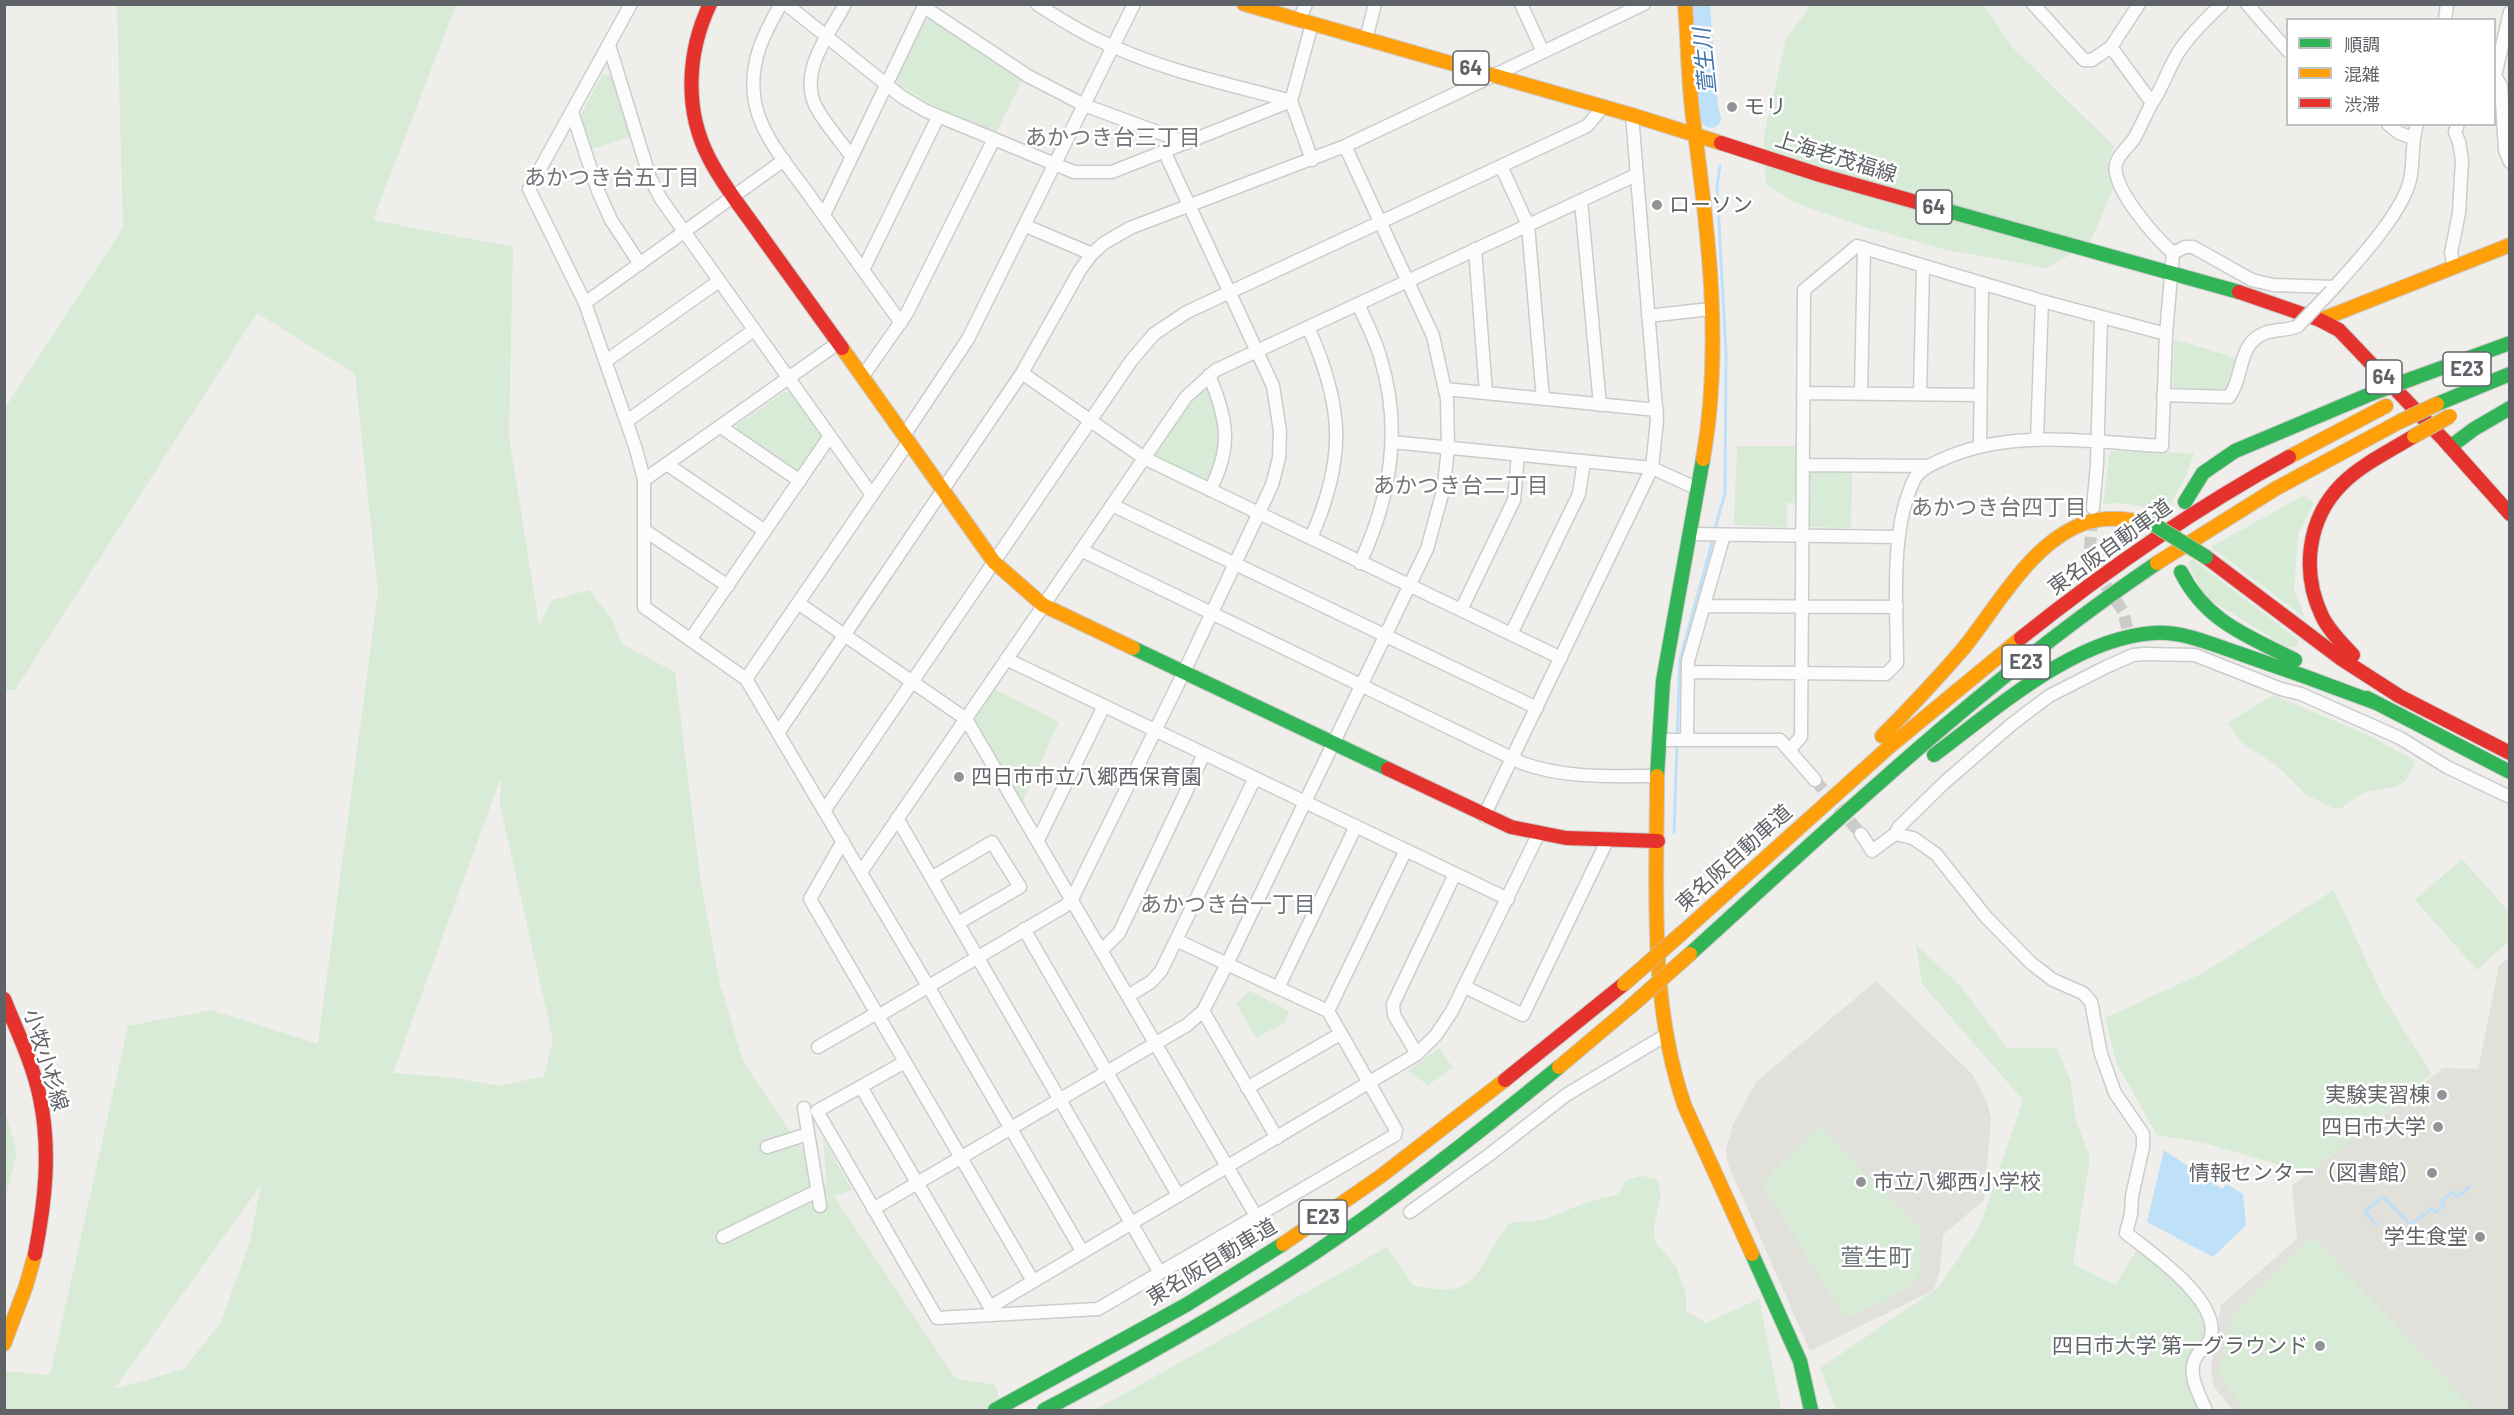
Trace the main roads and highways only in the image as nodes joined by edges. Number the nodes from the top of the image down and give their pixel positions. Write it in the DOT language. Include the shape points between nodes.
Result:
graph roads {
  1 [pos="710,4"];
  2 [pos="1244,4"];
  3 [pos="1685,4"];
  4 [pos="1697,135"];
  5 [pos="2510,245"];
  6 [pos="2320,320"];
  7 [pos="2510,343"];
  8 [pos="2510,351"];
  9 [pos="2510,374"];
  10 [pos="2510,386"];
  11 [pos="2480,401"];
  12 [pos="2510,408"];
  13 [pos="2455,414"];
  14 [pos="2448,444"];
  15 [pos="2510,493"];
  16 [pos="2185,502"];
  17 [pos="2510,514"];
  18 [pos="2181,572"];
  19 [pos="2399,696"];
  20 [pos="2379,704"];
  21 [pos="2510,753"];
  22 [pos="2510,772"];
  23 [pos="1658,841"];
  24 [pos="1746,874"];
  25 [pos="1758,893"];
  26 [pos="4,999"];
  27 [pos="4,1344"];
  28 [pos="995,1410"];
  29 [pos="1044,1410"];
  30 [pos="1811,1410"];
  1 -- 23 [label="main road" via="694,51 692,80 697,129 707,155 994,562 1043,605 1510,827 1571,839"];
  2 -- 4 [label="main road, 上海老茂福線 / 64"];
  3 -- 4 [label="main road"];
  4 -- 6 [label="main road, 上海老茂福線 / 64" via="1820,176 2172,273"];
  4 -- 23 [label="main road" via="1712,387 1709,424 1664,681 1675,740 1657,776"];
  5 -- 6 [label="main road"];
  6 -- 14 [label="main road, 上海老茂福線 / 64" via="2339,330"];
  7 -- 16 [label="main road, bridge" via="2373,393 2235,451 2203,473"];
  8 -- 24 [label="main road, 東名阪自動車道 / E23" via="2386,406 2257,474 2188,516 2107,572 1961,686"];
  9 -- 25 [label="main road, 東名阪自動車道 / E23, bridge" via="2437,404 2335,454 2200,534 2121,589 1978,700"];
  10 -- 11 [label="main road"];
  12 -- 14 [label="main road"];
  13 -- 19 [label="main road, bridge" via="2342,484 2328,499 2312,534 2309,574 2322,616 2348,650"];
  14 -- 15 [label="main road, 上海老茂福線 / 64"];
  14 -- 17 [label="main road, 上海老茂福線 / 64"];
  18 -- 20 [label="main road" via="2196,600 2222,622"];
  19 -- 21 [label="main road"];
  19 -- 24 [label="main road, bridge" via="2340,658 2206,557 2153,524 2121,519 2086,523 2056,540 2025,571 1923,695"];
  20 -- 22 [label="main road"];
  20 -- 25 [label="main road" via="2195,639 2156,632 2116,638 2072,659 1997,709"];
  23 -- 30 [label="main road" via="1661,1009 1685,1107 1800,1361"];
  24 -- 28 [label="main road, 東名阪自動車道 / E23, bridge" via="1624,984 1382,1176 1194,1300"];
  25 -- 29 [label="main road, 東名阪自動車道 / E23, bridge" via="1488,1126 1350,1229 1214,1316"];
  26 -- 27 [label="main road, 小牧小杉線" via="40,1098 48,1156 26,1287"];
}
